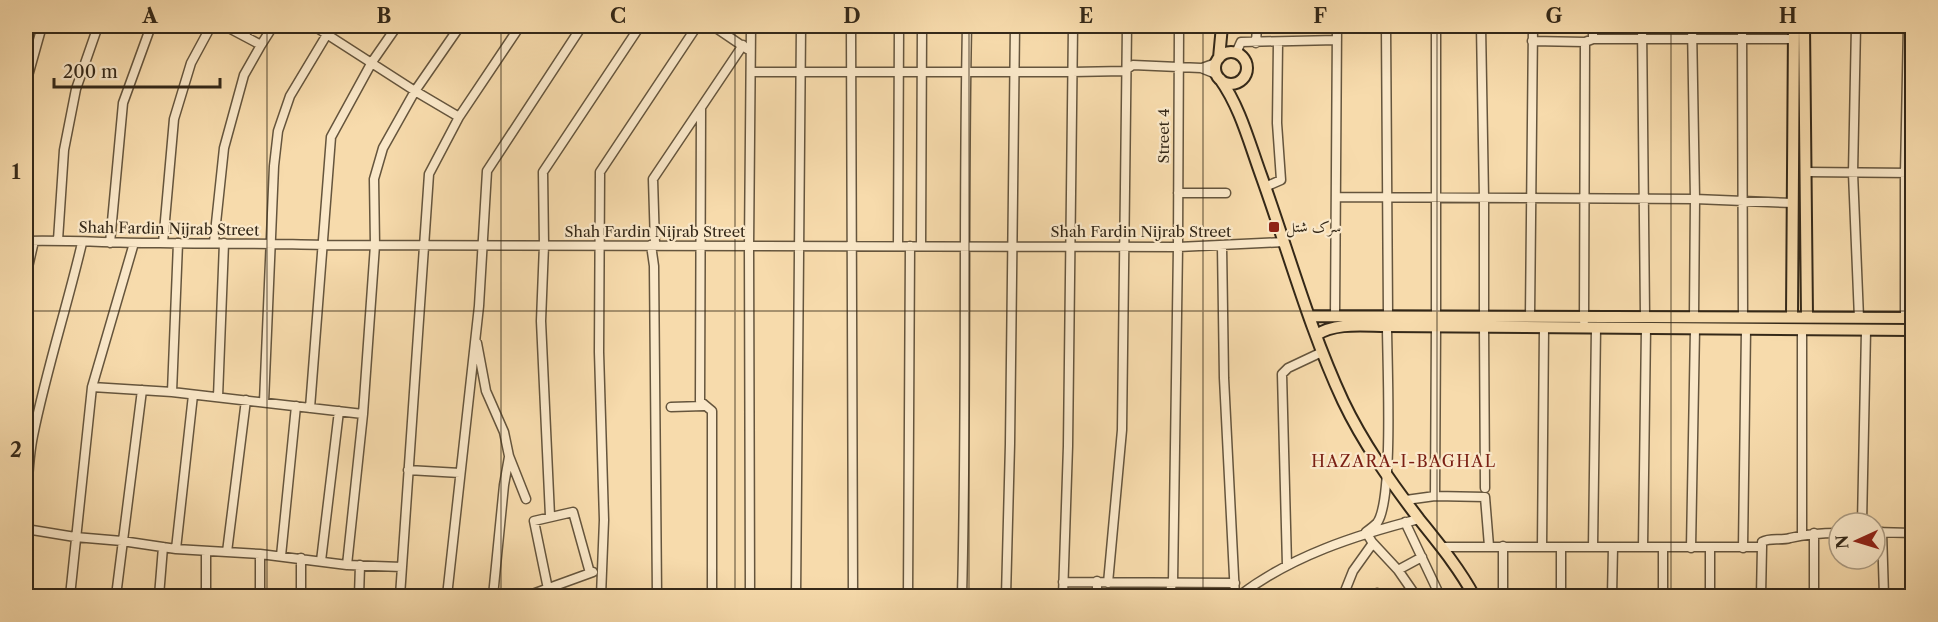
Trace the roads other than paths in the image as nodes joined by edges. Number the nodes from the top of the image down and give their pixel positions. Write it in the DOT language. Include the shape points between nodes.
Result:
graph roads {
  1 [pos="42,26"];
  2 [pos="98,26"];
  3 [pos="151,26"];
  4 [pos="211,26"];
  5 [pos="225,26"];
  6 [pos="252,26"];
  7 [pos="273,26"];
  8 [pos="314,26"];
  9 [pos="397,26"];
  10 [pos="460,26"];
  11 [pos="520,26"];
  12 [pos="582,26"];
  13 [pos="640,26"];
  14 [pos="697,26"];
  15 [pos="712,26"];
  16 [pos="751,26"];
  17 [pos="801,26"];
  18 [pos="851,26"];
  19 [pos="899,26"];
  20 [pos="922,26"];
  21 [pos="967,26"];
  22 [pos="1016,26"];
  23 [pos="1073,26"];
  24 [pos="1127,26"];
  25 [pos="1179,26"];
  26 [pos="1224,26"];
  27 [pos="1257,26"];
  28 [pos="1337,26"];
  29 [pos="1386,26"];
  30 [pos="1436,26"];
  31 [pos="1481,26"];
  32 [pos="1533,26"];
  33 [pos="1593,26"];
  34 [pos="1642,26"];
  35 [pos="1692,26"];
  36 [pos="1742,26"];
  37 [pos="1794,26"];
  38 [pos="1804,26"];
  39 [pos="1856,26"];
  40 [pos="1908,26"];
  41 [pos="329,29"];
  42 [pos="244,35"];
  43 [pos="1642,38"];
  44 [pos="1742,38"];
  45 [pos="1692,39"];
  46 [pos="1794,39"];
  47 [pos="1337,40"];
  48 [pos="1532,41"];
  49 [pos="1589,41"];
  50 [pos="1256,43"];
  51 [pos="1278,43"];
  52 [pos="261,45"];
  53 [pos="743,45"];
  54 [pos="1235,52"];
  55 [pos="751,53"];
  56 [pos="372,62"];
  57 [pos="1178,66"];
  58 [pos="1128,67"];
  59 [pos="1218,68"];
  60 [pos="800,71"];
  61 [pos="751,72"];
  62 [pos="852,72"];
  63 [pos="899,72"];
  64 [pos="922,72"];
  65 [pos="966,72"];
  66 [pos="1072,72"];
  67 [pos="1016,73"];
  68 [pos="1241,80"];
  69 [pos="26,83"];
  70 [pos="1910,83"];
  71 [pos="415,91"];
  72 [pos="701,109"];
  73 [pos="459,117"];
  74 [pos="1244,128"];
  75 [pos="1806,172"];
  76 [pos="1853,173"];
  77 [pos="1909,173"];
  78 [pos="1265,187"];
  79 [pos="1178,193"];
  80 [pos="1226,193"];
  81 [pos="1336,197"];
  82 [pos="1388,198"];
  83 [pos="1436,198"];
  84 [pos="1484,198"];
  85 [pos="1533,199"];
  86 [pos="1586,199"];
  87 [pos="1644,199"];
  88 [pos="1695,200"];
  89 [pos="1742,201"];
  90 [pos="1793,203"];
  91 [pos="57,240"];
  92 [pos="30,241"];
  93 [pos="214,242"];
  94 [pos="1284,242"];
  95 [pos="82,243"];
  96 [pos="110,243"];
  97 [pos="134,243"];
  98 [pos="163,243"];
  99 [pos="177,243"];
  100 [pos="224,243"];
  101 [pos="271,244"];
  102 [pos="322,245"];
  103 [pos="375,245"];
  104 [pos="425,245"];
  105 [pos="482,245"];
  106 [pos="544,245"];
  107 [pos="600,245"];
  108 [pos="653,245"];
  109 [pos="702,246"];
  110 [pos="748,246"];
  111 [pos="799,246"];
  112 [pos="851,246"];
  113 [pos="898,246"];
  114 [pos="910,246"];
  115 [pos="921,246"];
  116 [pos="964,246"];
  117 [pos="1012,246"];
  118 [pos="1222,246"];
  119 [pos="1070,247"];
  120 [pos="1126,247"];
  121 [pos="1178,248"];
  122 [pos="26,276"];
  123 [pos="1335,315"];
  124 [pos="1484,315"];
  125 [pos="1309,316"];
  126 [pos="1530,316"];
  127 [pos="1584,316"];
  128 [pos="1646,316"];
  129 [pos="1694,316"];
  130 [pos="1743,316"];
  131 [pos="1792,316"];
  132 [pos="1807,316"];
  133 [pos="1859,318"];
  134 [pos="1909,318"];
  135 [pos="1388,320"];
  136 [pos="1436,321"];
  137 [pos="1484,328"];
  138 [pos="1544,328"];
  139 [pos="1584,328"];
  140 [pos="1596,328"];
  141 [pos="1646,328"];
  142 [pos="1695,329"];
  143 [pos="1746,329"];
  144 [pos="1802,329"];
  145 [pos="1866,330"];
  146 [pos="1912,330"];
  147 [pos="476,334"];
  148 [pos="1316,335"];
  149 [pos="1322,352"];
  150 [pos="1912,359"];
  151 [pos="92,387"];
  152 [pos="142,390"];
  153 [pos="172,392"];
  154 [pos="193,395"];
  155 [pos="218,397"];
  156 [pos="246,400"];
  157 [pos="264,402"];
  158 [pos="296,406"];
  159 [pos="704,406"];
  160 [pos="671,407"];
  161 [pos="310,408"];
  162 [pos="339,411"];
  163 [pos="363,414"];
  164 [pos="1911,454"];
  165 [pos="509,456"];
  166 [pos="408,470"];
  167 [pos="460,473"];
  168 [pos="1388,475"];
  169 [pos="1485,488"];
  170 [pos="1435,496"];
  171 [pos="526,499"];
  172 [pos="1406,500"];
  173 [pos="26,510"];
  174 [pos="1862,511"];
  175 [pos="550,516"];
  176 [pos="1419,519"];
  177 [pos="1405,522"];
  178 [pos="26,529"];
  179 [pos="1366,532"];
  180 [pos="1887,532"];
  181 [pos="1814,533"];
  182 [pos="1827,533"];
  183 [pos="1912,533"];
  184 [pos="1802,534"];
  185 [pos="75,537"];
  186 [pos="122,541"];
  187 [pos="1373,543"];
  188 [pos="1489,546"];
  189 [pos="1503,546"];
  190 [pos="163,547"];
  191 [pos="1442,547"];
  192 [pos="1542,547"];
  193 [pos="1562,547"];
  194 [pos="1593,547"];
  195 [pos="1613,547"];
  196 [pos="1643,547"];
  197 [pos="1663,548"];
  198 [pos="1691,548"];
  199 [pos="1710,548"];
  200 [pos="1743,548"];
  201 [pos="1762,548"];
  202 [pos="176,549"];
  203 [pos="206,552"];
  204 [pos="227,552"];
  205 [pos="260,554"];
  206 [pos="281,556"];
  207 [pos="1422,557"];
  208 [pos="301,558"];
  209 [pos="321,561"];
  210 [pos="347,565"];
  211 [pos="360,565"];
  212 [pos="1287,565"];
  213 [pos="402,567"];
  214 [pos="602,569"];
  215 [pos="1398,570"];
  216 [pos="1882,571"];
  217 [pos="590,573"];
  218 [pos="1096,581"];
  219 [pos="1063,582"];
  220 [pos="1173,582"];
  221 [pos="1108,583"];
  222 [pos="1235,583"];
  223 [pos="548,589"];
  224 [pos="70,597"];
  225 [pos="116,597"];
  226 [pos="159,597"];
  227 [pos="206,597"];
  228 [pos="260,597"];
  229 [pos="301,597"];
  230 [pos="359,597"];
  231 [pos="400,597"];
  232 [pos="447,597"];
  233 [pos="493,597"];
  234 [pos="526,597"];
  235 [pos="601,597"];
  236 [pos="657,597"];
  237 [pos="712,597"];
  238 [pos="750,597"];
  239 [pos="795,597"];
  240 [pos="853,597"];
  241 [pos="908,597"];
  242 [pos="962,597"];
  243 [pos="1006,597"];
  244 [pos="1063,597"];
  245 [pos="1097,597"];
  246 [pos="1168,597"];
  247 [pos="1237,597"];
  248 [pos="1343,597"];
  249 [pos="1375,597"];
  250 [pos="1382,597"];
  251 [pos="1416,597"];
  252 [pos="1440,597"];
  253 [pos="1474,597"];
  254 [pos="1503,597"];
  255 [pos="1561,597"];
  256 [pos="1612,597"];
  257 [pos="1663,597"];
  258 [pos="1710,597"];
  259 [pos="1761,597"];
  260 [pos="1814,597"];
  261 [pos="1884,597"];
  1 -- 69 [label="street"];
  2 -- 91 [label="street" via="76,89 64,150"];
  3 -- 96 [label="street" via="123,103"];
  4 -- 98 [label="street" via="191,63 174,119"];
  5 -- 42 [label="street"];
  6 -- 42 [label="street"];
  7 -- 52 [label="street"];
  8 -- 41 [label="street"];
  9 -- 56 [label="street"];
  10 -- 71 [label="street"];
  11 -- 73 [label="street"];
  12 -- 105 [label="street" via="487,171"];
  13 -- 106 [label="street" via="543,172"];
  14 -- 107 [label="street" via="600,172"];
  15 -- 53 [label="street"];
  16 -- 55 [label="street"];
  17 -- 60 [label="street"];
  18 -- 62 [label="street"];
  19 -- 63 [label="street"];
  20 -- 64 [label="street"];
  21 -- 65 [label="street"];
  22 -- 67 [label="street"];
  23 -- 66 [label="street"];
  24 -- 58 [label="street"];
  25 -- 57 [label="street, Street 4"];
  26 -- 54 [label="main road"];
  26 -- 59 [label="main road"];
  27 -- 50 [label="street"];
  28 -- 47 [label="street"];
  29 -- 82 [label="street"];
  30 -- 83 [label="street"];
  31 -- 84 [label="street"];
  32 -- 48 [label="street"];
  33 -- 49 [label="street"];
  34 -- 43 [label="street"];
  35 -- 45 [label="street"];
  36 -- 44 [label="street"];
  37 -- 46 [label="main road"];
  38 -- 75 [label="main road"];
  39 -- 76 [label="street"];
  40 -- 70 [label="street"];
  41 -- 56 [label="street"];
  41 -- 101 [label="street" via="290,96 278,131"];
  42 -- 52 [label="street"];
  43 -- 45 [label="street"];
  43 -- 49 [label="street"];
  43 -- 87 [label="street"];
  44 -- 45 [label="street"];
  44 -- 46 [label="street"];
  44 -- 89 [label="street"];
  45 -- 88 [label="street"];
  46 -- 90 [label="main road"];
  47 -- 51 [label="street"];
  47 -- 81 [label="street"];
  48 -- 49 [label="street"];
  48 -- 85 [label="street"];
  49 -- 86 [label="street"];
  50 -- 51 [label="street"];
  50 -- 54 [label="street" via="1241,42"];
  51 -- 78 [label="street" via="1281,180"];
  52 -- 93 [label="street" via="244,75 224,148"];
  53 -- 55 [label="street"];
  53 -- 72 [label="street"];
  54 -- 59 [label="main road" via="1223,54"];
  54 -- 68 [label="main road" via="1246,64"];
  55 -- 61 [label="street"];
  56 -- 71 [label="street"];
  56 -- 102 [label="street" via="331,137"];
  57 -- 58 [label="street"];
  57 -- 59 [label="street"];
  57 -- 79 [label="street, Street 4"];
  58 -- 66 [label="street" via="1124,71"];
  58 -- 120 [label="street"];
  59 -- 68 [label="main road" via="1230,84"];
  59 -- 74 [label="main road"];
  60 -- 61 [label="street"];
  60 -- 62 [label="street"];
  60 -- 111 [label="street"];
  61 -- 110 [label="street"];
  62 -- 63 [label="street"];
  62 -- 112 [label="street"];
  63 -- 64 [label="street"];
  63 -- 113 [label="street"];
  64 -- 65 [label="street"];
  64 -- 115 [label="street"];
  65 -- 67 [label="street"];
  65 -- 116 [label="street"];
  66 -- 67 [label="street"];
  66 -- 119 [label="street"];
  67 -- 117 [label="street"];
  68 -- 74 [label="main road" via="1238,94"];
  70 -- 77 [label="street"];
  71 -- 73 [label="street"];
  71 -- 103 [label="street" via="383,148 374,179"];
  72 -- 108 [label="street" via="653,179"];
  72 -- 109 [label="street"];
  73 -- 104 [label="street" via="429,174"];
  74 -- 78 [label="main road"];
  75 -- 76 [label="street"];
  75 -- 132 [label="main road"];
  76 -- 77 [label="street"];
  76 -- 133 [label="street"];
  77 -- 134 [label="street"];
  78 -- 94 [label="main road"];
  79 -- 80 [label="street"];
  79 -- 121 [label="street, Street 4"];
  81 -- 82 [label="street"];
  81 -- 123 [label="street"];
  82 -- 83 [label="street"];
  82 -- 135 [label="street"];
  83 -- 84 [label="street"];
  83 -- 136 [label="street"];
  84 -- 85 [label="street"];
  84 -- 124 [label="street"];
  85 -- 86 [label="street"];
  85 -- 126 [label="street"];
  86 -- 87 [label="street"];
  86 -- 127 [label="street"];
  87 -- 88 [label="street"];
  87 -- 128 [label="street"];
  88 -- 89 [label="street"];
  88 -- 129 [label="street"];
  89 -- 90 [label="street"];
  89 -- 130 [label="street"];
  90 -- 131 [label="main road"];
  91 -- 92 [label="street, Shah Fardin Nijrab Street"];
  91 -- 95 [label="street, Shah Fardin Nijrab Street"];
  92 -- 122 [label="street"];
  93 -- 99 [label="street, Shah Fardin Nijrab Street"];
  93 -- 100 [label="street, Shah Fardin Nijrab Street"];
  94 -- 118 [label="street, Shah Fardin Nijrab Street"];
  94 -- 125 [label="main road"];
  95 -- 96 [label="street, Shah Fardin Nijrab Street"];
  95 -- 173 [label="street" via="32,439"];
  96 -- 97 [label="street, Shah Fardin Nijrab Street"];
  97 -- 98 [label="street, Shah Fardin Nijrab Street"];
  97 -- 151 [label="street"];
  98 -- 99 [label="street, Shah Fardin Nijrab Street"];
  99 -- 153 [label="street"];
  100 -- 101 [label="street, Shah Fardin Nijrab Street"];
  100 -- 155 [label="street"];
  101 -- 102 [label="street, Shah Fardin Nijrab Street"];
  101 -- 157 [label="street"];
  102 -- 103 [label="street, Shah Fardin Nijrab Street"];
  102 -- 161 [label="street"];
  103 -- 104 [label="street, Shah Fardin Nijrab Street"];
  103 -- 163 [label="street"];
  104 -- 105 [label="street, Shah Fardin Nijrab Street"];
  104 -- 166 [label="street"];
  105 -- 106 [label="street, Shah Fardin Nijrab Street"];
  105 -- 147 [label="street"];
  106 -- 107 [label="street, Shah Fardin Nijrab Street"];
  106 -- 175 [label="street" via="541,321"];
  107 -- 108 [label="street, Shah Fardin Nijrab Street"];
  107 -- 214 [label="street"];
  108 -- 109 [label="street, Shah Fardin Nijrab Street"];
  108 -- 236 [label="street"];
  109 -- 110 [label="street, Shah Fardin Nijrab Street"];
  109 -- 159 [label="street" via="700,402"];
  110 -- 111 [label="street, Shah Fardin Nijrab Street"];
  110 -- 238 [label="street"];
  111 -- 112 [label="street, Shah Fardin Nijrab Street"];
  111 -- 239 [label="street"];
  112 -- 113 [label="street, Shah Fardin Nijrab Street"];
  112 -- 240 [label="street"];
  113 -- 114 [label="street, Shah Fardin Nijrab Street"];
  114 -- 115 [label="street, Shah Fardin Nijrab Street"];
  114 -- 241 [label="street"];
  115 -- 116 [label="street, Shah Fardin Nijrab Street"];
  116 -- 117 [label="street, Shah Fardin Nijrab Street"];
  116 -- 242 [label="street"];
  117 -- 119 [label="street, Shah Fardin Nijrab Street"];
  117 -- 243 [label="street"];
  118 -- 121 [label="street, Shah Fardin Nijrab Street"];
  118 -- 222 [label="street" via="1224,378"];
  119 -- 120 [label="street, Shah Fardin Nijrab Street"];
  119 -- 219 [label="street"];
  120 -- 121 [label="street, Shah Fardin Nijrab Street"];
  120 -- 221 [label="street" via="1122,430"];
  121 -- 220 [label="street, Street 4"];
  123 -- 125 [label="main road"];
  123 -- 135 [label="main road"];
  124 -- 126 [label="main road"];
  124 -- 136 [label="main road"];
  125 -- 148 [label="main road"];
  126 -- 127 [label="main road"];
  127 -- 128 [label="main road"];
  127 -- 139 [label="street"];
  128 -- 129 [label="main road"];
  129 -- 130 [label="main road"];
  130 -- 131 [label="main road"];
  131 -- 132 [label="main road"];
  132 -- 133 [label="main road"];
  133 -- 134 [label="main road"];
  135 -- 136 [label="main road"];
  135 -- 148 [label="main road" via="1324,329"];
  135 -- 168 [label="street"];
  136 -- 137 [label="main road"];
  136 -- 170 [label="street"];
  137 -- 138 [label="main road"];
  137 -- 169 [label="street"];
  138 -- 139 [label="main road"];
  138 -- 192 [label="street"];
  139 -- 140 [label="main road"];
  140 -- 141 [label="main road"];
  140 -- 194 [label="street"];
  141 -- 142 [label="main road"];
  141 -- 196 [label="street"];
  142 -- 143 [label="main road"];
  142 -- 198 [label="street"];
  143 -- 144 [label="main road"];
  143 -- 200 [label="street"];
  144 -- 145 [label="main road"];
  144 -- 184 [label="street"];
  145 -- 146 [label="main road"];
  145 -- 174 [label="street"];
  147 -- 165 [label="street" via="486,391 504,432"];
  147 -- 167 [label="street"];
  148 -- 149 [label="main road"];
  149 -- 168 [label="main road" via="1356,427"];
  149 -- 212 [label="street" via="1282,374"];
  150 -- 164 [label="street"];
  151 -- 152 [label="street"];
  151 -- 185 [label="street"];
  152 -- 153 [label="street"];
  152 -- 186 [label="street"];
  153 -- 154 [label="street"];
  154 -- 155 [label="street"];
  154 -- 202 [label="street"];
  155 -- 156 [label="street"];
  156 -- 157 [label="street"];
  156 -- 204 [label="street"];
  157 -- 158 [label="street"];
  158 -- 161 [label="street"];
  158 -- 206 [label="street"];
  159 -- 160 [label="street"];
  159 -- 237 [label="street" via="711,409 712,417"];
  161 -- 162 [label="street"];
  162 -- 163 [label="street"];
  162 -- 209 [label="street"];
  163 -- 210 [label="street"];
  165 -- 171 [label="street"];
  165 -- 233 [label="street"];
  166 -- 167 [label="street"];
  166 -- 213 [label="street"];
  167 -- 232 [label="street"];
  168 -- 172 [label="main road"];
  168 -- 179 [label="street" via="1378,523"];
  170 -- 172 [label="street"];
  170 -- 188 [label="street" via="1485,497"];
  172 -- 176 [label="main road"];
  175 -- 217 [label="street" via="573,512"];
  175 -- 223 [label="street" via="534,521"];
  176 -- 177 [label="street"];
  176 -- 191 [label="main road"];
  177 -- 179 [label="street"];
  177 -- 207 [label="street"];
  178 -- 185 [label="street"];
  179 -- 187 [label="street"];
  179 -- 212 [label="street"];
  180 -- 183 [label="street"];
  181 -- 182 [label="street"];
  181 -- 184 [label="street"];
  181 -- 260 [label="street"];
  184 -- 201 [label="street" via="1764,540"];
  185 -- 186 [label="street"];
  185 -- 224 [label="street"];
  186 -- 190 [label="street"];
  186 -- 225 [label="street"];
  187 -- 215 [label="street"];
  187 -- 248 [label="street" via="1353,571"];
  188 -- 189 [label="street"];
  188 -- 191 [label="street"];
  189 -- 192 [label="street"];
  189 -- 254 [label="street"];
  190 -- 202 [label="street"];
  190 -- 226 [label="street"];
  191 -- 253 [label="main road"];
  192 -- 193 [label="street"];
  193 -- 194 [label="street"];
  193 -- 255 [label="street"];
  194 -- 195 [label="street"];
  195 -- 196 [label="street"];
  195 -- 256 [label="street"];
  196 -- 197 [label="street"];
  197 -- 198 [label="street"];
  197 -- 257 [label="street"];
  198 -- 199 [label="street"];
  199 -- 200 [label="street"];
  199 -- 258 [label="street"];
  200 -- 201 [label="street"];
  201 -- 259 [label="street"];
  202 -- 203 [label="street"];
  203 -- 204 [label="street"];
  203 -- 227 [label="street"];
  204 -- 205 [label="street"];
  205 -- 206 [label="street"];
  205 -- 228 [label="street"];
  206 -- 208 [label="street"];
  207 -- 215 [label="street"];
  207 -- 252 [label="street"];
  208 -- 209 [label="street"];
  208 -- 229 [label="street"];
  209 -- 210 [label="street"];
  210 -- 211 [label="street"];
  211 -- 213 [label="street"];
  211 -- 230 [label="street"];
  212 -- 247 [label="street"];
  213 -- 231 [label="street"];
  214 -- 217 [label="street"];
  214 -- 235 [label="street"];
  215 -- 251 [label="street"];
  216 -- 261 [label="street"];
  217 -- 223 [label="street"];
  218 -- 219 [label="street"];
  218 -- 221 [label="street"];
  218 -- 245 [label="street"];
  219 -- 244 [label="street"];
  220 -- 221 [label="street"];
  220 -- 222 [label="street"];
  220 -- 246 [label="street, Street 4"];
  222 -- 247 [label="street"];
  223 -- 234 [label="street"];
  249 -- 250 [label="street" via="1377,593"];
}
